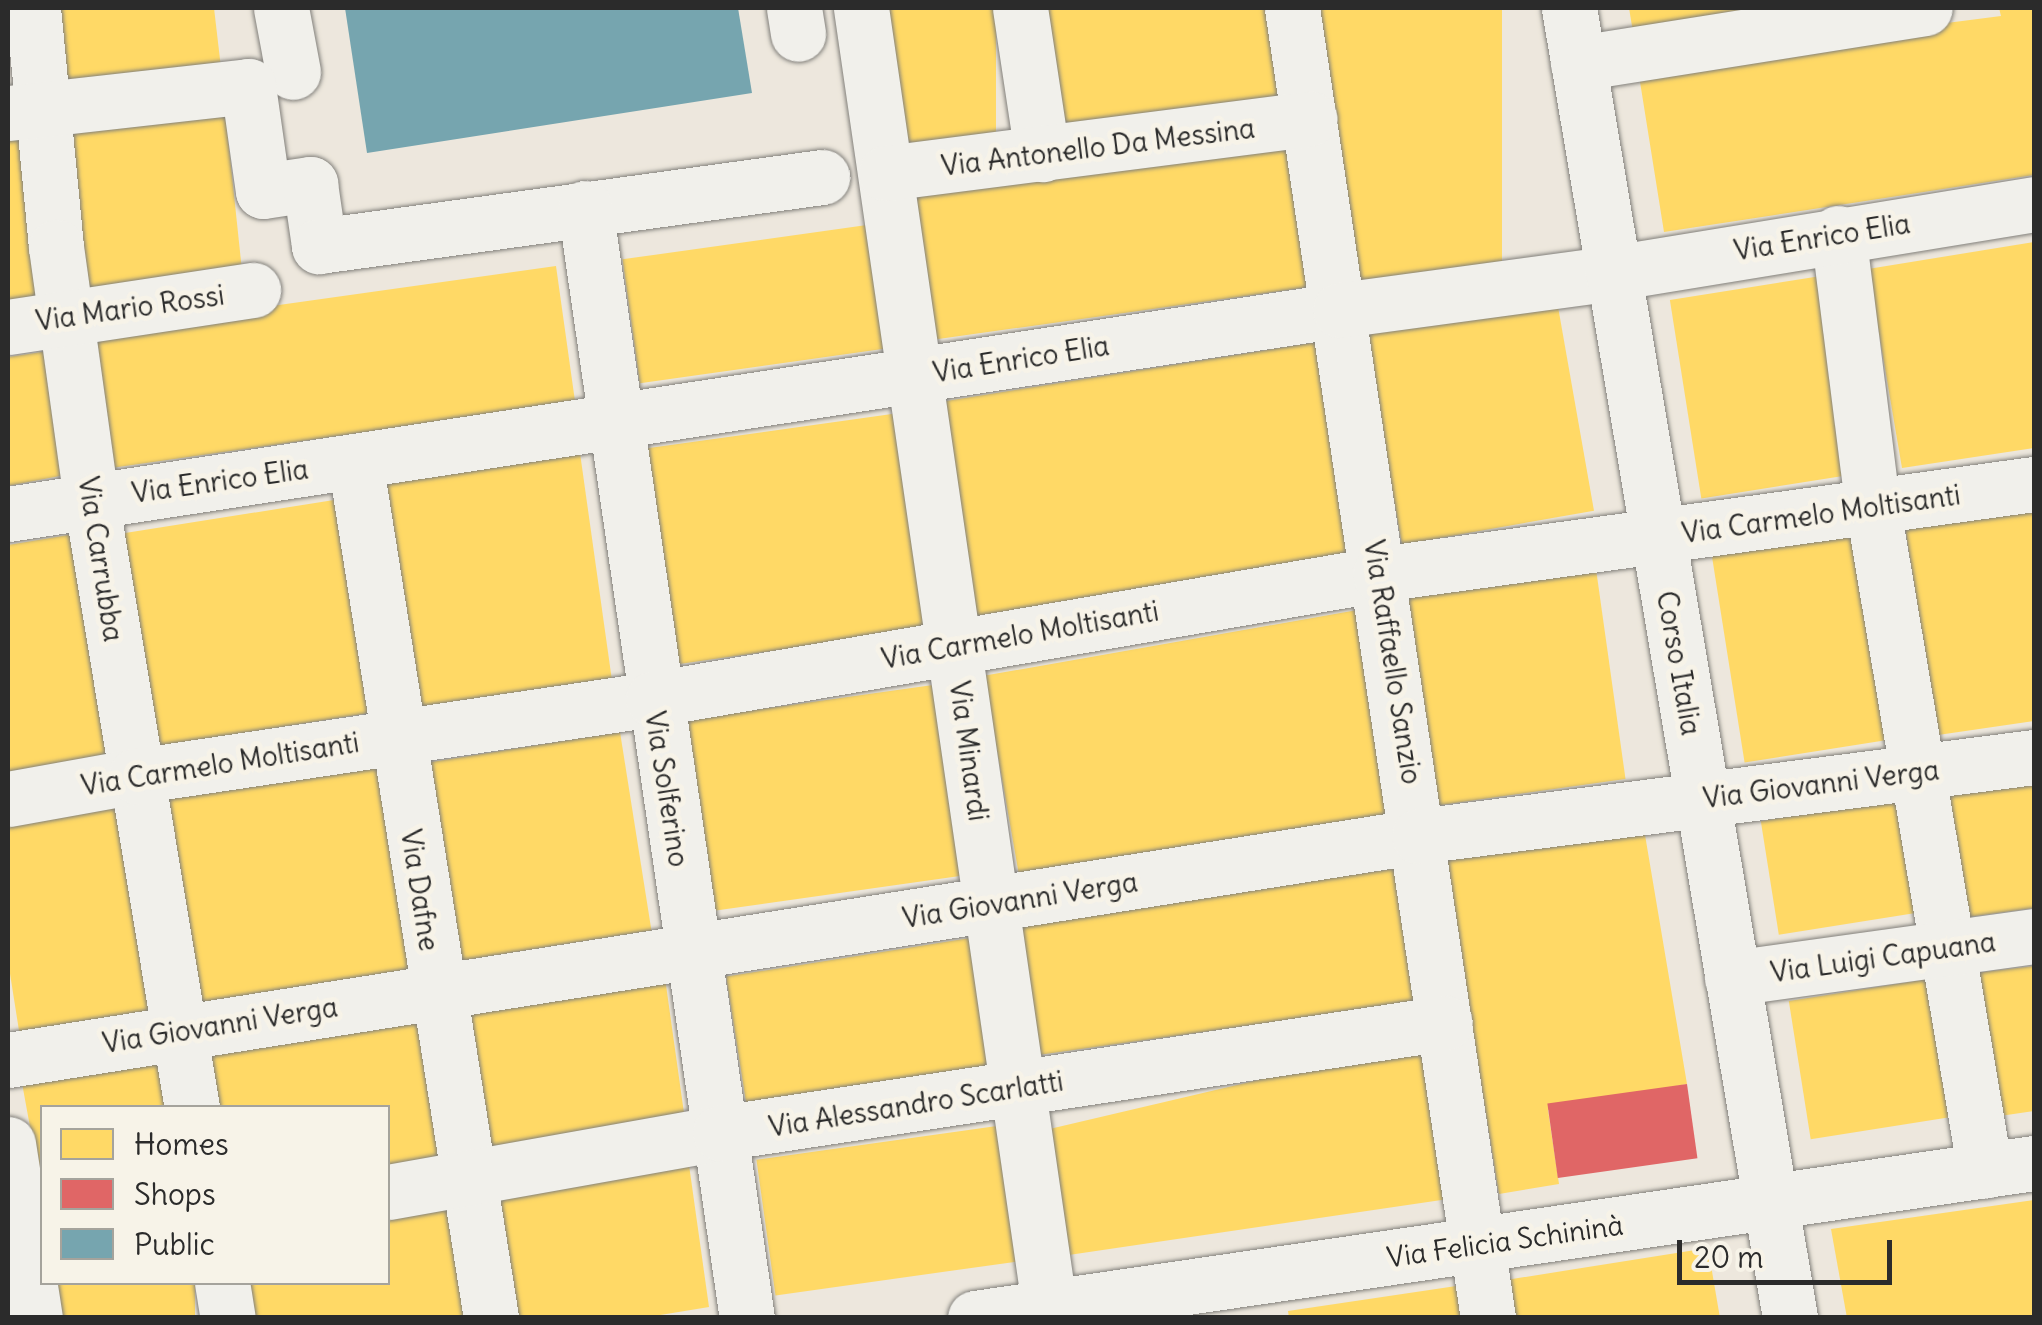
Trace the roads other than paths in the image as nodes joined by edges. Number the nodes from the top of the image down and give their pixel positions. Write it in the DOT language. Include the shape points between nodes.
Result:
graph roads {
  1 [pos="34,8"];
  2 [pos="281,8"];
  3 [pos="861,8"];
  4 [pos="1020,8"];
  5 [pos="1292,8"];
  6 [pos="1569,8"];
  7 [pos="1925,8"];
  8 [pos="1805,16"];
  9 [pos="1578,63"];
  10 [pos="293,72"];
  11 [pos="25,111"];
  12 [pos="1310,120"];
  13 [pos="1042,154"];
  14 [pos="886,174"];
  15 [pos="822,177"];
  16 [pos="2034,204"];
  17 [pos="588,234"];
  18 [pos="1838,234"];
  19 [pos="1614,273"];
  20 [pos="253,290"];
  21 [pos="1340,310"];
  22 [pos="65,316"];
  23 [pos="8,327"];
  24 [pos="915,375"];
  25 [pos="615,422"];
  26 [pos="355,461"];
  27 [pos="2034,484"];
  28 [pos="91,500"];
  29 [pos="1873,509"];
  30 [pos="8,514"];
  31 [pos="1658,536"];
  32 [pos="1380,574"];
  33 [pos="954,646"];
  34 [pos="654,700"];
  35 [pos="396,736"];
  36 [pos="2034,757"];
  37 [pos="1917,773"];
  38 [pos="136,776"];
  39 [pos="1702,799"];
  40 [pos="8,800"];
  41 [pos="1420,836"];
  42 [pos="991,905"];
  43 [pos="2034,936"];
  44 [pos="1949,948"];
  45 [pos="692,951"];
  46 [pos="1732,978"];
  47 [pos="436,991"];
  48 [pos="1445,1023"];
  49 [pos="180,1031"];
  50 [pos="8,1060"];
  51 [pos="1018,1088"];
  52 [pos="192,1105"];
  53 [pos="720,1133"];
  54 [pos="8,1144"];
  55 [pos="2010,1167"];
  56 [pos="467,1178"];
  57 [pos="390,1192"];
  58 [pos="1770,1203"];
  59 [pos="16,1244"];
  60 [pos="1476,1246"];
  61 [pos="222,1285"];
  62 [pos="1263,1297"];
  63 [pos="1050,1312"];
  64 [pos="36,1318"];
  65 [pos="228,1318"];
  66 [pos="491,1318"];
  67 [pos="747,1318"];
  68 [pos="975,1318"];
  69 [pos="1488,1318"];
  70 [pos="1790,1318"];
  1 -- 11 [label="street, Via Carrubba"];
  2 -- 10 [label="street"];
  3 -- 14 [label="street, Via Minardi"];
  4 -- 13 [label="street"];
  5 -- 12 [label="street, Via Raffaello Sanzio"];
  6 -- 9 [label="street, Corso Italia"];
  7 -- 8 [label="street"];
  8 -- 9 [label="street"];
  9 -- 19 [label="street, Corso Italia"];
  11 -- 17 [label="street" via="248,86 263,190 310,184 318,246"];
  11 -- 22 [label="street, Via Carrubba"];
  12 -- 13 [label="street, Via Antonello Da Messina"];
  12 -- 21 [label="street, Via Raffaello Sanzio"];
  13 -- 14 [label="street, Via Antonello Da Messina"];
  14 -- 24 [label="street, Via Minardi"];
  15 -- 17 [label="street"];
  16 -- 18 [label="street, Via Enrico Elia"];
  17 -- 25 [label="street, Via Solferino"];
  18 -- 19 [label="street, Via Enrico Elia"];
  18 -- 29 [label="street"];
  19 -- 21 [label="street, Via Enrico Elia"];
  19 -- 31 [label="street, Corso Italia"];
  20 -- 22 [label="street, Via Mario Rossi"];
  21 -- 24 [label="street, Via Enrico Elia"];
  21 -- 32 [label="street, Via Raffaello Sanzio"];
  22 -- 23 [label="street, Via Mario Rossi"];
  22 -- 28 [label="street, Via Carrubba"];
  24 -- 25 [label="street, Via Enrico Elia"];
  24 -- 33 [label="street, Via Minardi"];
  25 -- 26 [label="street, Via Enrico Elia"];
  25 -- 34 [label="street, Via Solferino"];
  26 -- 28 [label="street, Via Enrico Elia"];
  26 -- 35 [label="street, Via Dafne"];
  27 -- 29 [label="street, Via Carmelo Moltisanti"];
  28 -- 30 [label="street, Via Enrico Elia"];
  28 -- 38 [label="street, Via Carrubba"];
  29 -- 31 [label="street, Via Carmelo Moltisanti"];
  29 -- 37 [label="street"];
  31 -- 32 [label="street, Via Carmelo Moltisanti"];
  31 -- 39 [label="street, Corso Italia"];
  32 -- 33 [label="street, Via Carmelo Moltisanti"];
  32 -- 41 [label="street, Via Raffaello Sanzio"];
  33 -- 34 [label="street, Via Carmelo Moltisanti"];
  33 -- 42 [label="street, Via Minardi"];
  34 -- 35 [label="street, Via Carmelo Moltisanti"];
  34 -- 45 [label="street, Via Solferino"];
  35 -- 38 [label="street, Via Carmelo Moltisanti"];
  35 -- 47 [label="street, Via Dafne"];
  36 -- 37 [label="street, Via Giovanni Verga"];
  37 -- 39 [label="street, Via Giovanni Verga"];
  37 -- 44 [label="street"];
  38 -- 40 [label="street, Via Carmelo Moltisanti"];
  38 -- 49 [label="street, Via Carrubba"];
  39 -- 41 [label="street, Via Giovanni Verga"];
  39 -- 46 [label="street, Corso Italia"];
  41 -- 42 [label="street, Via Giovanni Verga"];
  41 -- 48 [label="street, Via Raffaello Sanzio"];
  42 -- 45 [label="street, Via Giovanni Verga"];
  42 -- 51 [label="street, Via Minardi"];
  43 -- 44 [label="street, Via Luigi Capuana"];
  44 -- 46 [label="street, Via Luigi Capuana"];
  44 -- 55 [label="street"];
  45 -- 47 [label="street, Via Giovanni Verga"];
  45 -- 53 [label="street, Via Solferino"];
  46 -- 58 [label="street, Corso Italia"];
  47 -- 49 [label="street, Via Giovanni Verga"];
  47 -- 56 [label="street, Via Dafne"];
  48 -- 51 [label="street, Via Alessandro Scarlatti"];
  48 -- 60 [label="street, Via Raffaello Sanzio"];
  49 -- 50 [label="street, Via Giovanni Verga"];
  49 -- 52 [label="street, Via Carrubba"];
  51 -- 53 [label="street, Via Alessandro Scarlatti"];
  51 -- 63 [label="street, Via Minardi"];
  53 -- 56 [label="street, Via Alessandro Scarlatti"];
  53 -- 67 [label="street, Via Solferino"];
  54 -- 59 [label="street"];
  55 -- 58 [label="street, Via Felicia Schininà"];
  56 -- 57 [label="street, Via Alessandro Scarlatti"];
  56 -- 66 [label="street, Via Dafne"];
  58 -- 60 [label="street, Via Felicia Schininà"];
  58 -- 70 [label="street, Corso Italia"];
  59 -- 64 [label="street"];
  60 -- 62 [label="street, Via Felicia Schininà"];
  60 -- 69 [label="street, Via Raffaello Sanzio"];
  61 -- 65 [label="street"];
  62 -- 63 [label="street, Via Felicia Schininà"];
  63 -- 68 [label="street, Via Felicia Schininà"];
}
